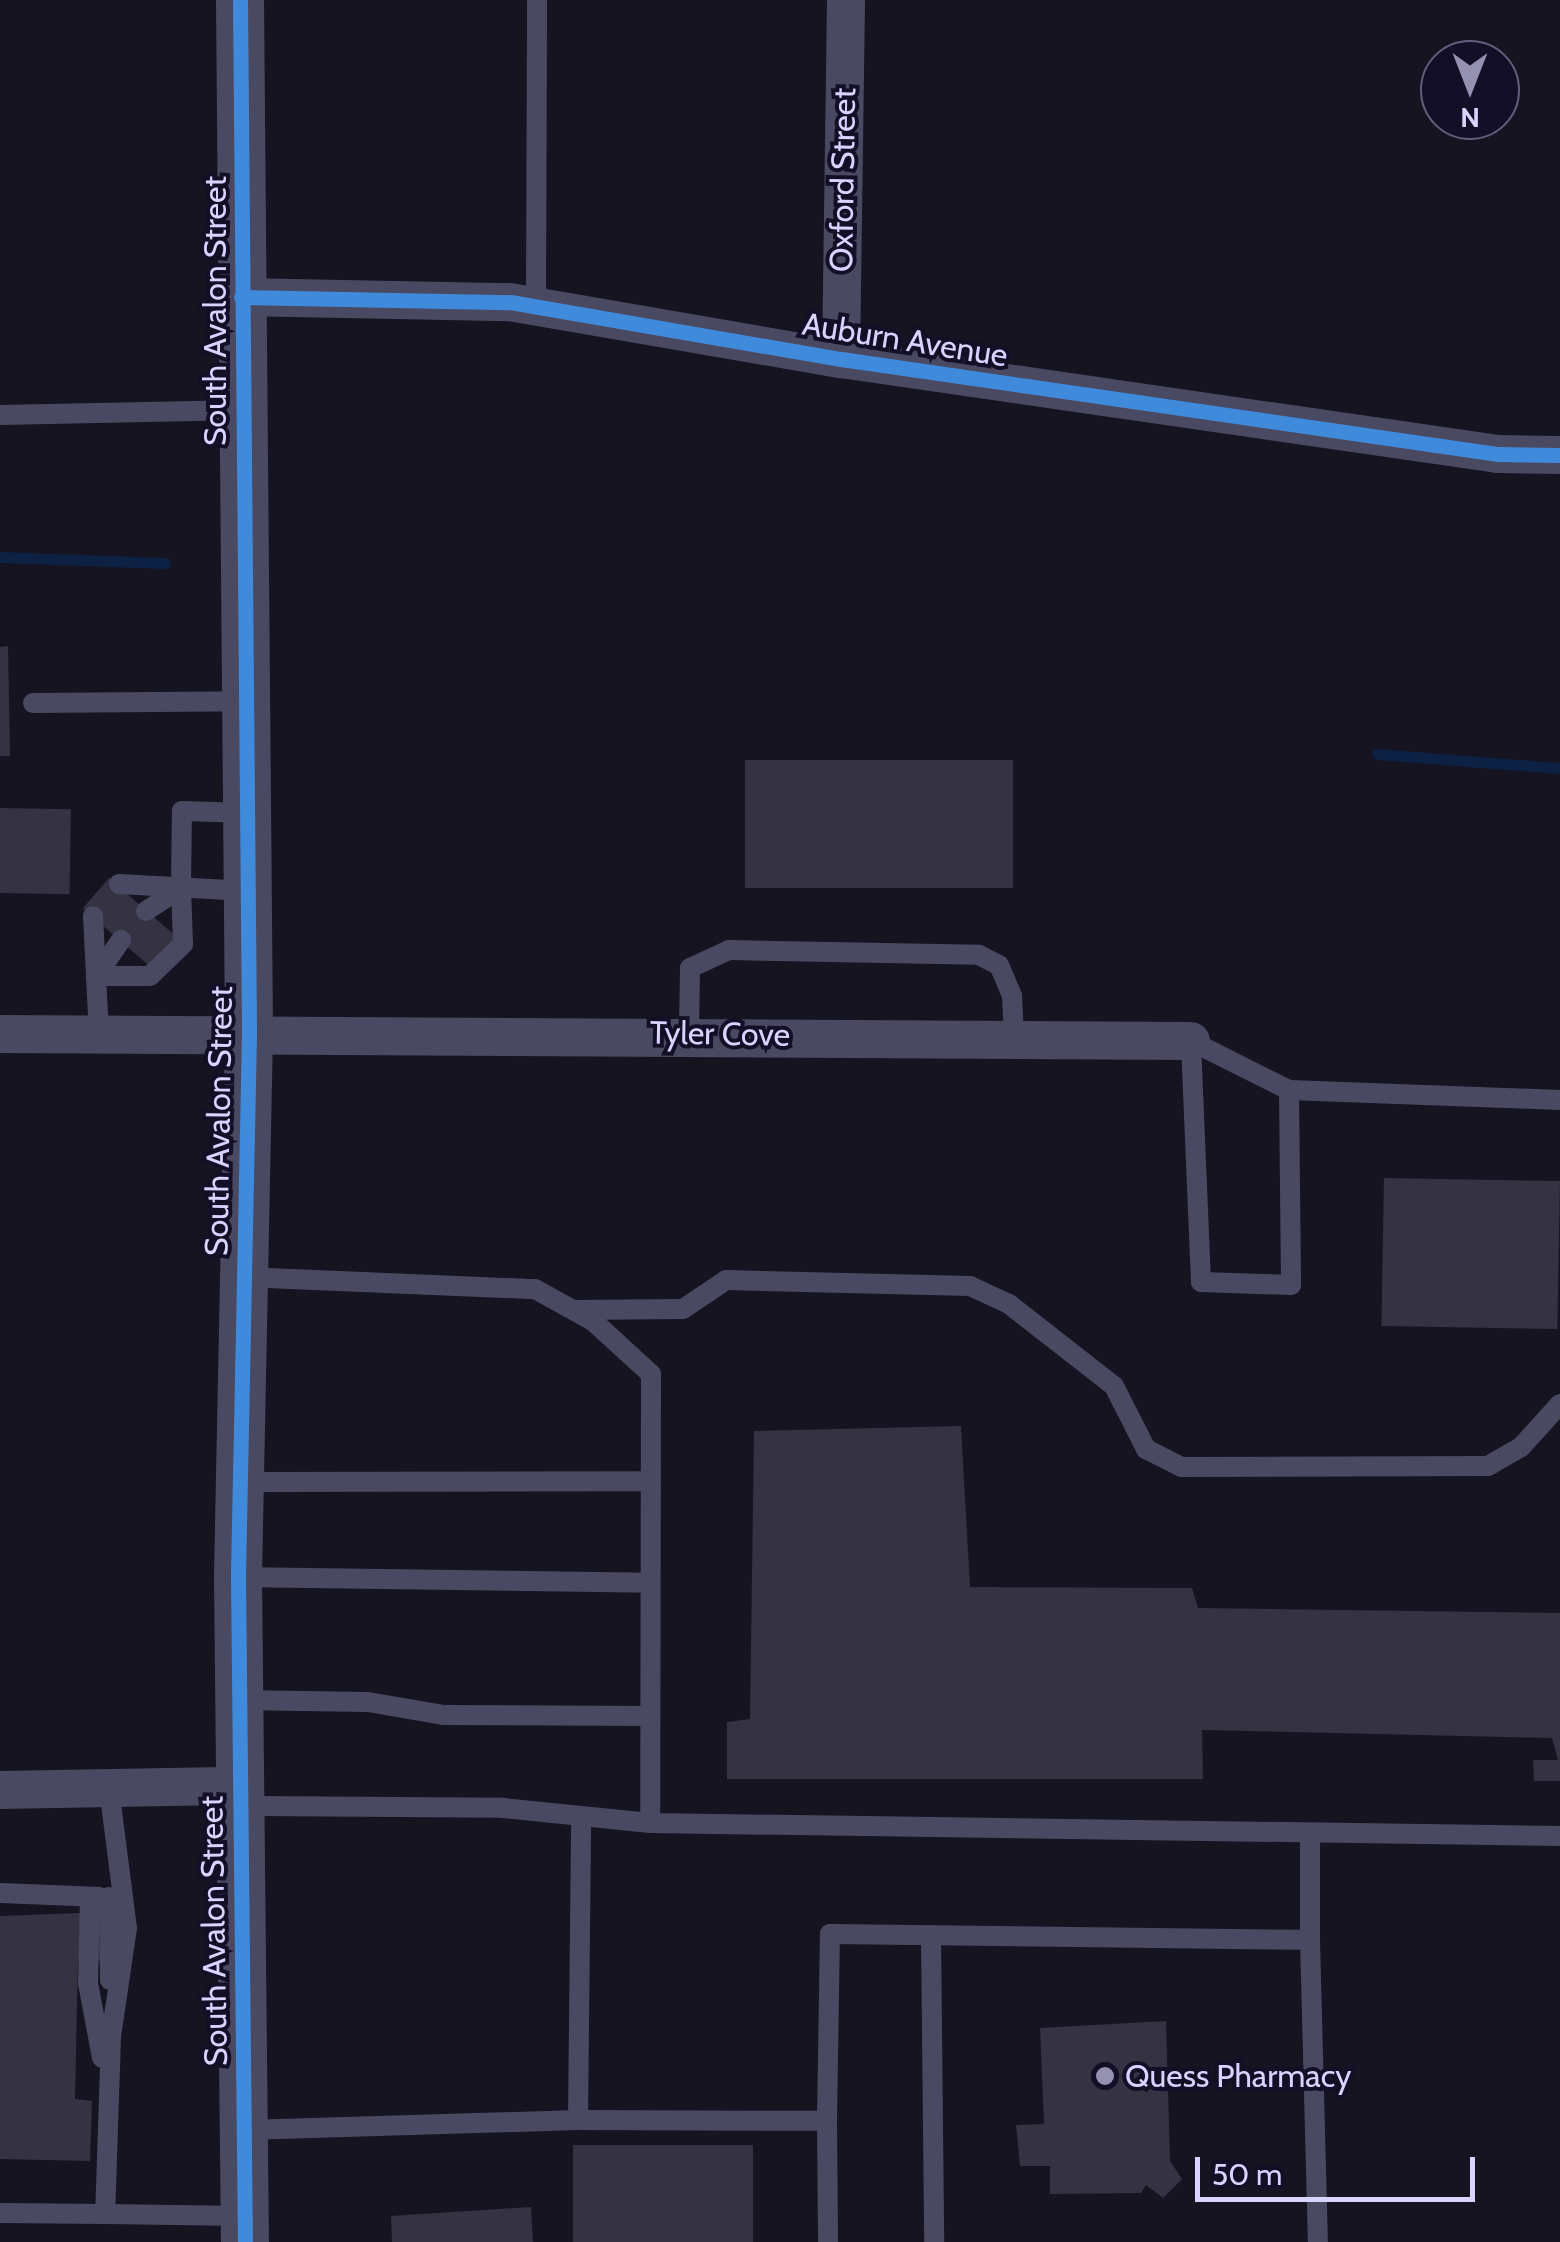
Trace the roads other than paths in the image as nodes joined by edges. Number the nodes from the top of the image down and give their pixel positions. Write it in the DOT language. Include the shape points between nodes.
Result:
graph roads {
  1 [pos="240,0"];
  2 [pos="537,0"];
  3 [pos="846,0"];
  4 [pos="241,297"];
  5 [pos="536,306"];
  6 [pos="841,359"];
  7 [pos="243,410"];
  8 [pos="0,415"];
  9 [pos="1560,456"];
  10 [pos="246,701"];
  11 [pos="33,703"];
  12 [pos="247,813"];
  13 [pos="119,884"];
  14 [pos="181,888"];
  15 [pos="247,891"];
  16 [pos="146,910"];
  17 [pos="93,916"];
  18 [pos="121,940"];
  19 [pos="96,976"];
  20 [pos="250,1032"];
  21 [pos="689,1033"];
  22 [pos="0,1034"];
  23 [pos="99,1035"];
  24 [pos="1014,1038"];
  25 [pos="1191,1041"];
  26 [pos="1289,1090"];
  27 [pos="1560,1100"];
  28 [pos="244,1276"];
  29 [pos="574,1310"];
  30 [pos="1560,1404"];
  31 [pos="650,1481"];
  32 [pos="240,1482"];
  33 [pos="238,1577"];
  34 [pos="650,1583"];
  35 [pos="240,1700"];
  36 [pos="650,1716"];
  37 [pos="109,1788"];
  38 [pos="0,1790"];
  39 [pos="240,1796"];
  40 [pos="581,1816"];
  41 [pos="650,1824"];
  42 [pos="1310,1833"];
  43 [pos="1560,1836"];
  44 [pos="0,1894"];
  45 [pos="107,1897"];
  46 [pos="931,1935"];
  47 [pos="1310,1940"];
  48 [pos="110,2036"];
  49 [pos="109,2084"];
  50 [pos="578,2120"];
  51 [pos="827,2121"];
  52 [pos="243,2130"];
  53 [pos="0,2212"];
  54 [pos="105,2214"];
  55 [pos="245,2229"];
  56 [pos="828,2242"];
  57 [pos="934,2242"];
  58 [pos="1318,2242"];
  1 -- 4 [label="street, South Avalon Street"];
  2 -- 5 [label="lane"];
  3 -- 6 [label="street, Oxford Street"];
  4 -- 5 [label="street, Auburn Avenue"];
  4 -- 7 [label="street, South Avalon Street"];
  5 -- 6 [label="street, Auburn Avenue"];
  6 -- 9 [label="street, Auburn Avenue" via="1498,454"];
  7 -- 8 [label="lane"];
  7 -- 10 [label="street, South Avalon Street"];
  10 -- 11 [label="lane"];
  10 -- 12 [label="street, South Avalon Street"];
  12 -- 14 [label="lane" via="182,810"];
  12 -- 15 [label="street, South Avalon Street"];
  13 -- 14 [label="lane"];
  14 -- 15 [label="lane"];
  14 -- 16 [label="lane"];
  14 -- 19 [label="lane" via="183,944 150,976"];
  15 -- 20 [label="street, South Avalon Street"];
  17 -- 19 [label="lane"];
  18 -- 19 [label="lane"];
  19 -- 23 [label="lane"];
  20 -- 21 [label="street, Tyler Cove"];
  20 -- 23 [label="street, Tyler Cove"];
  20 -- 28 [label="street, South Avalon Street"];
  21 -- 24 [label="street, Tyler Cove"];
  21 -- 24 [label="lane" via="690,968 729,950 748,950 979,955 999,965 1012,996"];
  22 -- 23 [label="street, Tyler Cove"];
  24 -- 25 [label="street, Tyler Cove"];
  25 -- 26 [label="lane"];
  25 -- 26 [label="lane" via="1201,1282 1291,1285"];
  26 -- 27 [label="lane"];
  28 -- 29 [label="lane" via="535,1289"];
  28 -- 32 [label="street, South Avalon Street"];
  29 -- 30 [label="lane" via="683,1309 726,1280 970,1286 1009,1304 1114,1386 1146,1449 1182,1467 1488,1466 1522,1447"];
  29 -- 31 [label="lane" via="650,1374"];
  31 -- 32 [label="lane"];
  31 -- 34 [label="lane"];
  32 -- 33 [label="street, South Avalon Street"];
  33 -- 34 [label="lane"];
  33 -- 35 [label="street, South Avalon Street"];
  34 -- 36 [label="lane"];
  35 -- 36 [label="lane" via="368,1702 443,1715"];
  35 -- 39 [label="street, South Avalon Street"];
  36 -- 41 [label="lane"];
  37 -- 38 [label="street"];
  37 -- 39 [label="street"];
  37 -- 45 [label="lane"];
  39 -- 40 [label="lane"];
  39 -- 52 [label="street, South Avalon Street"];
  40 -- 41 [label="lane"];
  40 -- 50 [label="lane"];
  41 -- 42 [label="lane"];
  42 -- 43 [label="lane"];
  42 -- 47 [label="lane"];
  44 -- 45 [label="lane"];
  45 -- 48 [label="lane"];
  45 -- 48 [label="lane" via="119,1996"];
  45 -- 49 [label="lane" via="88,1982"];
  46 -- 47 [label="lane"];
  46 -- 51 [label="lane" via="830,1934"];
  46 -- 57 [label="lane"];
  47 -- 58 [label="lane"];
  48 -- 49 [label="lane"];
  49 -- 54 [label="lane"];
  50 -- 51 [label="lane"];
  50 -- 52 [label="lane"];
  51 -- 56 [label="lane"];
  52 -- 55 [label="street, South Avalon Street"];
  53 -- 54 [label="lane"];
  54 -- 55 [label="lane"];
}
